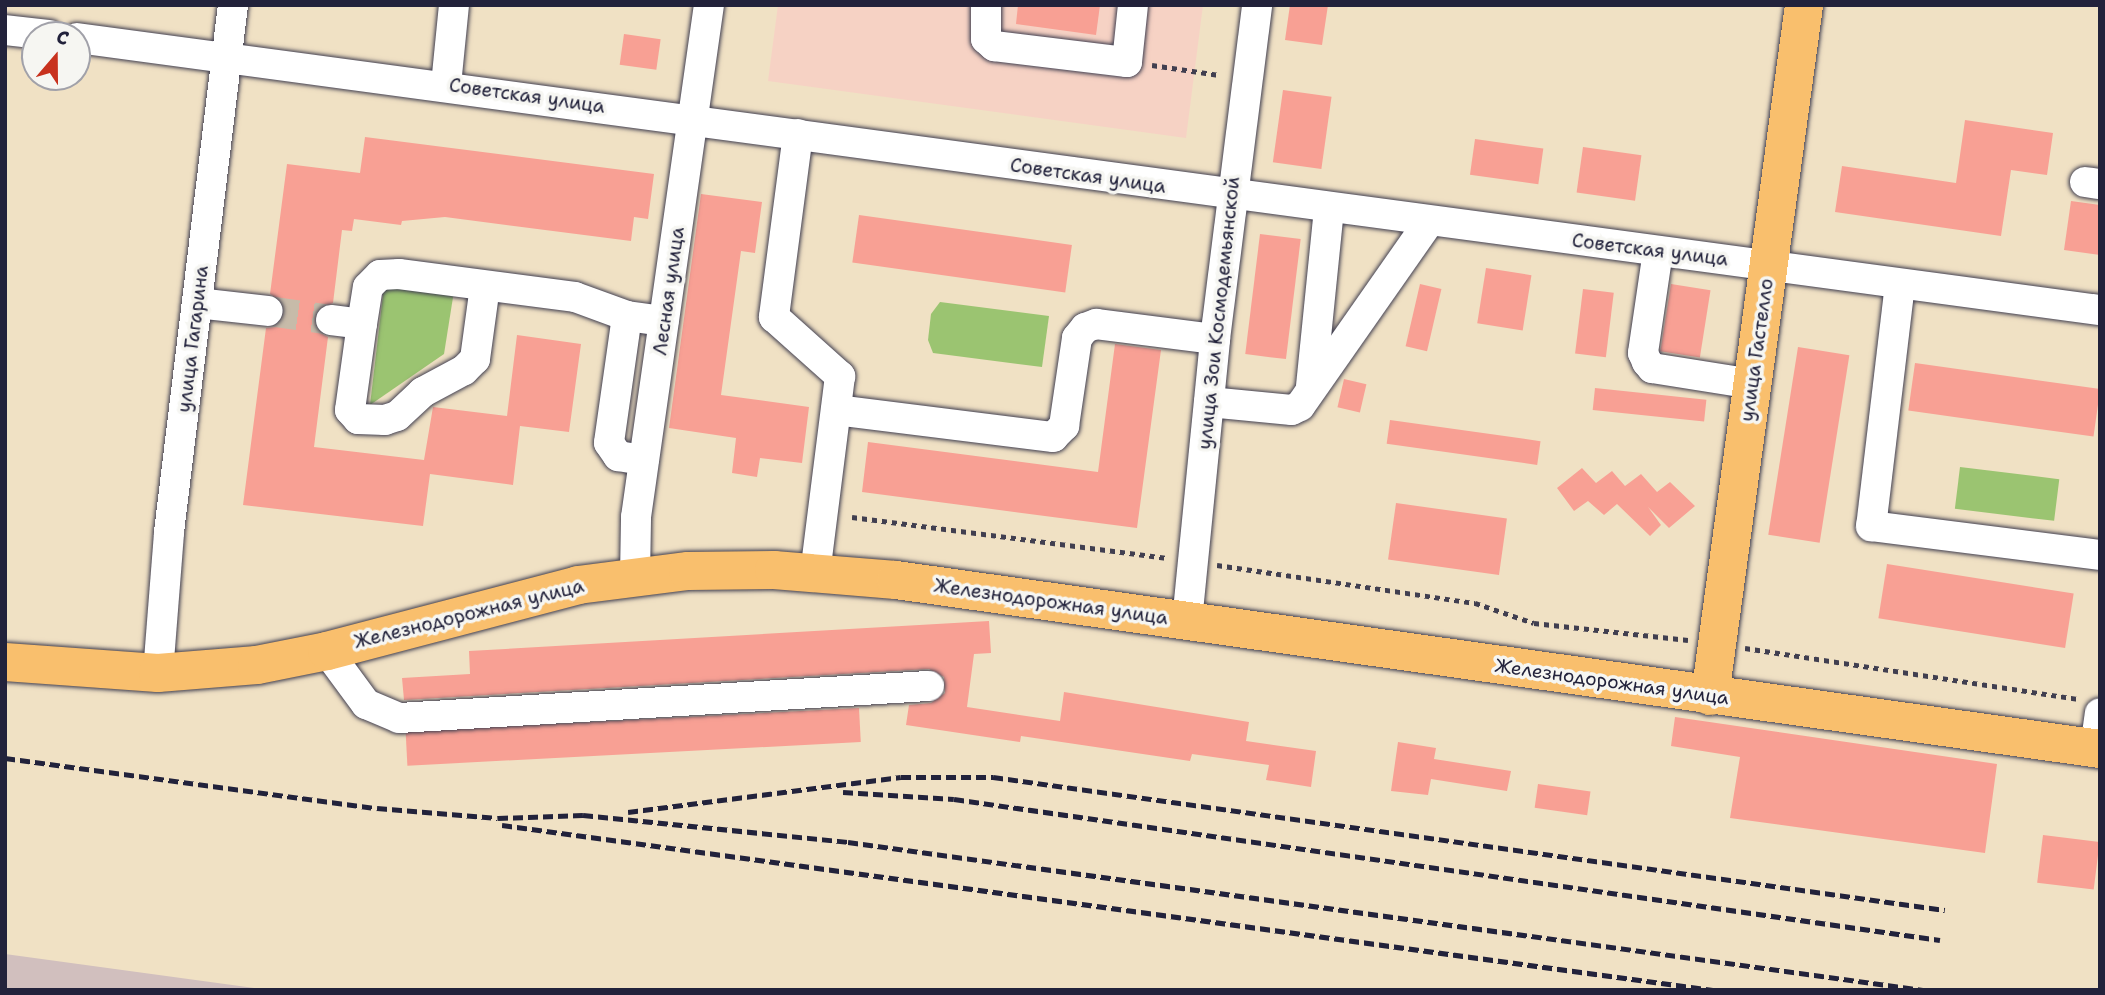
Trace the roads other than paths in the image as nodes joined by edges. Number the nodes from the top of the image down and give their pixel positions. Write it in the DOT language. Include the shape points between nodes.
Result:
graph roads {
  1 [pos="233,5"];
  2 [pos="454,5"];
  3 [pos="709,5"];
  4 [pos="986,5"];
  5 [pos="1133,5"];
  6 [pos="1257,5"];
  7 [pos="1804,5"];
  8 [pos="91,40"];
  9 [pos="226,56"];
  10 [pos="446,85"];
  11 [pos="695,118"];
  12 [pos="798,134"];
  13 [pos="1231,196"];
  14 [pos="1329,208"];
  15 [pos="1429,222"];
  16 [pos="1658,251"];
  17 [pos="1768,266"];
  18 [pos="1900,284"];
  19 [pos="485,286"];
  20 [pos="197,303"];
  21 [pos="2100,310"];
  22 [pos="268,311"];
  23 [pos="627,316"];
  24 [pos="331,320"];
  25 [pos="664,321"];
  26 [pos="362,324"];
  27 [pos="1215,338"];
  28 [pos="1753,384"];
  29 [pos="1311,389"];
  30 [pos="1209,402"];
  31 [pos="836,410"];
  32 [pos="644,460"];
  33 [pos="2100,555"];
  34 [pos="815,573"];
  35 [pos="635,577"];
  36 [pos="1187,621"];
  37 [pos="327,651"];
  38 [pos="5,662"];
  39 [pos="158,673"];
  40 [pos="929,685"];
  41 [pos="1710,696"];
  42 [pos="2095,728"];
  1 -- 9 [label="street, улица Гагарина"];
  2 -- 10 [label="street"];
  3 -- 11 [label="street, Лесная улица"];
  4 -- 5 [label="street" via="986,39 994,46 1127,62"];
  6 -- 13 [label="street, улица Зои Космодемьянской"];
  7 -- 17 [label="main road, улица Гастелло"];
  8 -- 9 [label="street, Советская улица"];
  9 -- 10 [label="street, Советская улица"];
  9 -- 20 [label="street, улица Гагарина"];
  10 -- 11 [label="street, Советская улица"];
  11 -- 12 [label="street, Советская улица"];
  11 -- 25 [label="street, Лесная улица"];
  12 -- 13 [label="street, Советская улица"];
  12 -- 31 [label="street" via="774,317 840,376"];
  13 -- 14 [label="street, Советская улица"];
  13 -- 27 [label="street, улица Зои Космодемьянской"];
  14 -- 15 [label="street, Советская улица"];
  14 -- 29 [label="street"];
  15 -- 16 [label="street, Советская улица"];
  15 -- 29 [label="street"];
  16 -- 17 [label="street, Советская улица"];
  16 -- 28 [label="street" via="1643,353 1647,362 1652,368"];
  17 -- 18 [label="street, Советская улица"];
  17 -- 28 [label="main road, улица Гастелло"];
  18 -- 21 [label="street, Советская улица"];
  18 -- 33 [label="street" via="1871,526"];
  19 -- 23 [label="street" via="575,297"];
  19 -- 26 [label="street" via="380,275 368,287"];
  19 -- 26 [label="street" via="475,359 385,420 358,419 350,410"];
  20 -- 22 [label="street"];
  20 -- 39 [label="street, улица Гагарина" via="169,532"];
  23 -- 25 [label="street"];
  23 -- 32 [label="street" via="609,443 618,456"];
  24 -- 26 [label="street"];
  25 -- 32 [label="street, Лесная улица"];
  27 -- 30 [label="street, улица Зои Космодемьянской"];
  27 -- 31 [label="street" via="1096,324 1085,328 1077,338 1064,426 1053,437"];
  28 -- 41 [label="main road, улица Гастелло"];
  29 -- 30 [label="street" via="1309,397 1292,410"];
  30 -- 36 [label="street, улица Зои Космодемьянской"];
  31 -- 34 [label="street"];
  32 -- 35 [label="street, Лесная улица" via="636,517"];
  34 -- 35 [label="main road, Железнодорожная улица" via="736,570"];
  34 -- 36 [label="main road, Железнодорожная улица"];
  35 -- 37 [label="main road, Железнодорожная улица" via="528,595"];
  36 -- 41 [label="main road, Железнодорожная улица"];
  37 -- 39 [label="main road, Железнодорожная улица" via="257,665"];
  37 -- 40 [label="street" via="366,704 399,718"];
  38 -- 39 [label="main road, Железнодорожная улица"];
  41 -- 42 [label="main road, Железнодорожная улица"];
}
